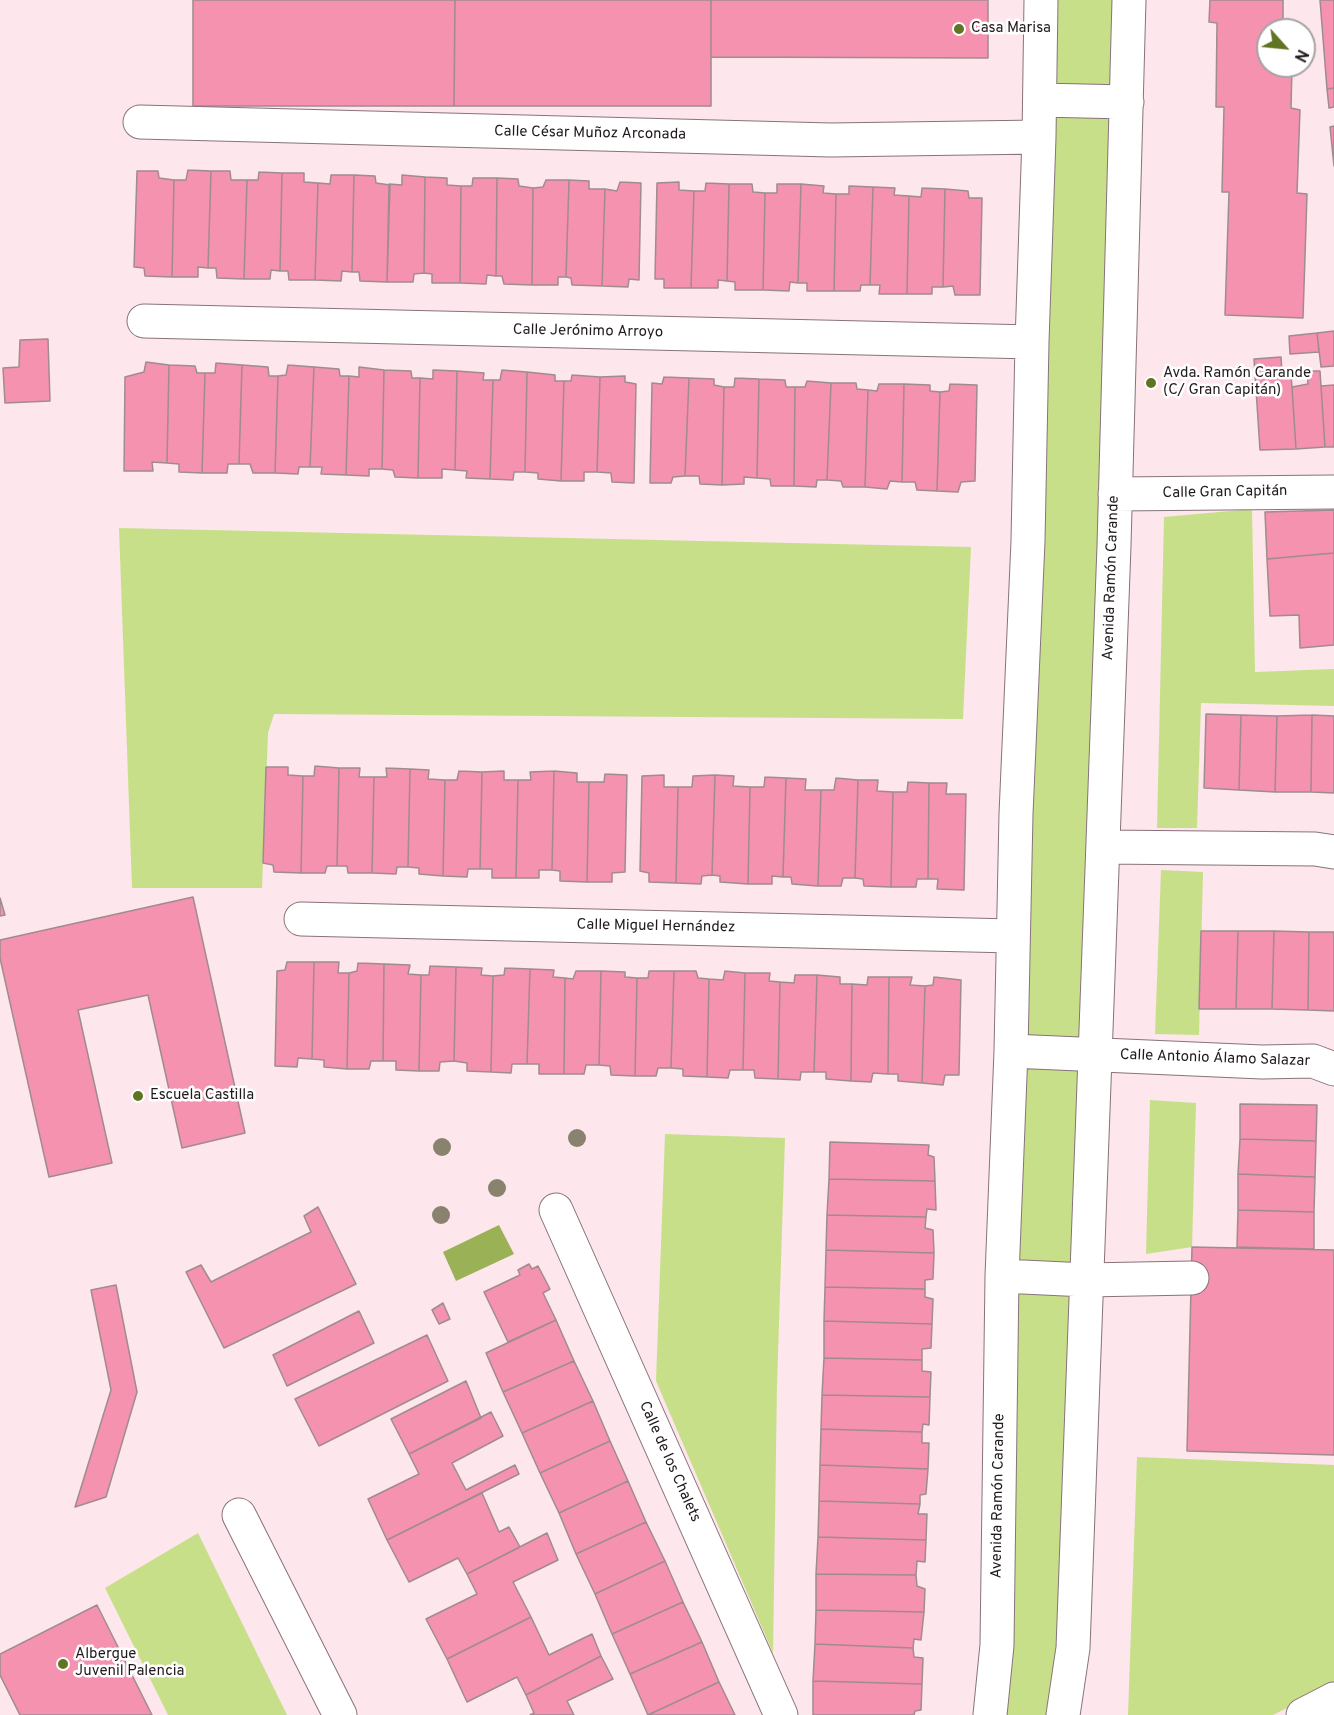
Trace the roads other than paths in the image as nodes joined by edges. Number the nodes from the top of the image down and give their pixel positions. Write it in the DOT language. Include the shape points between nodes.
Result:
graph roads {
  1 [pos="1041,0"];
  2 [pos="1129,0"];
  3 [pos="1040,100"];
  4 [pos="1127,102"];
  5 [pos="140,123"];
  6 [pos="1039,137"];
  7 [pos="144,321"];
  8 [pos="1032,342"];
  9 [pos="1334,492"];
  10 [pos="1115,494"];
  11 [pos="1103,847"];
  12 [pos="1334,852"];
  13 [pos="300,919"];
  14 [pos="1012,936"];
  15 [pos="1011,1051"];
  16 [pos="1095,1054"];
  17 [pos="1334,1069"];
  18 [pos="556,1210"];
  19 [pos="1002,1276"];
  20 [pos="1192,1278"];
  21 [pos="1086,1280"];
  22 [pos="239,1515"];
  23 [pos="1334,1699"];
  24 [pos="340,1715"];
  25 [pos="782,1715"];
  26 [pos="990,1715"];
  27 [pos="1063,1715"];
  28 [pos="1303,1715"];
  1 -- 3 [label="street, Avenida Ramón Carande"];
  2 -- 4 [label="street, Avenida Ramón Carande"];
  3 -- 4 [label="street"];
  3 -- 6 [label="street, Avenida Ramón Carande"];
  4 -- 10 [label="street, Avenida Ramón Carande"];
  5 -- 6 [label="street, Calle César Muñoz Arconada" via="831,140"];
  6 -- 8 [label="street, Avenida Ramón Carande"];
  7 -- 8 [label="street, Calle Jerónimo Arroyo"];
  8 -- 14 [label="street, Avenida Ramón Carande"];
  9 -- 10 [label="street, Calle Gran Capitán"];
  10 -- 11 [label="street, Avenida Ramón Carande"];
  11 -- 12 [label="street"];
  11 -- 16 [label="street, Avenida Ramón Carande"];
  13 -- 14 [label="street, Calle Miguel Hernández"];
  14 -- 15 [label="street, Avenida Ramón Carande"];
  15 -- 16 [label="street"];
  15 -- 19 [label="street, Avenida Ramón Carande"];
  16 -- 17 [label="street, Calle Antonio Álamo Salazar" via="1312,1061"];
  16 -- 21 [label="street, Avenida Ramón Carande"];
  18 -- 25 [label="street, Calle de los Chalets"];
  19 -- 21 [label="street"];
  19 -- 26 [label="street, Avenida Ramón Carande" via="997,1645"];
  20 -- 21 [label="street"];
  21 -- 27 [label="street, Avenida Ramón Carande" via="1073,1648"];
  22 -- 24 [label="street"];
  23 -- 28 [label="street"];
}
